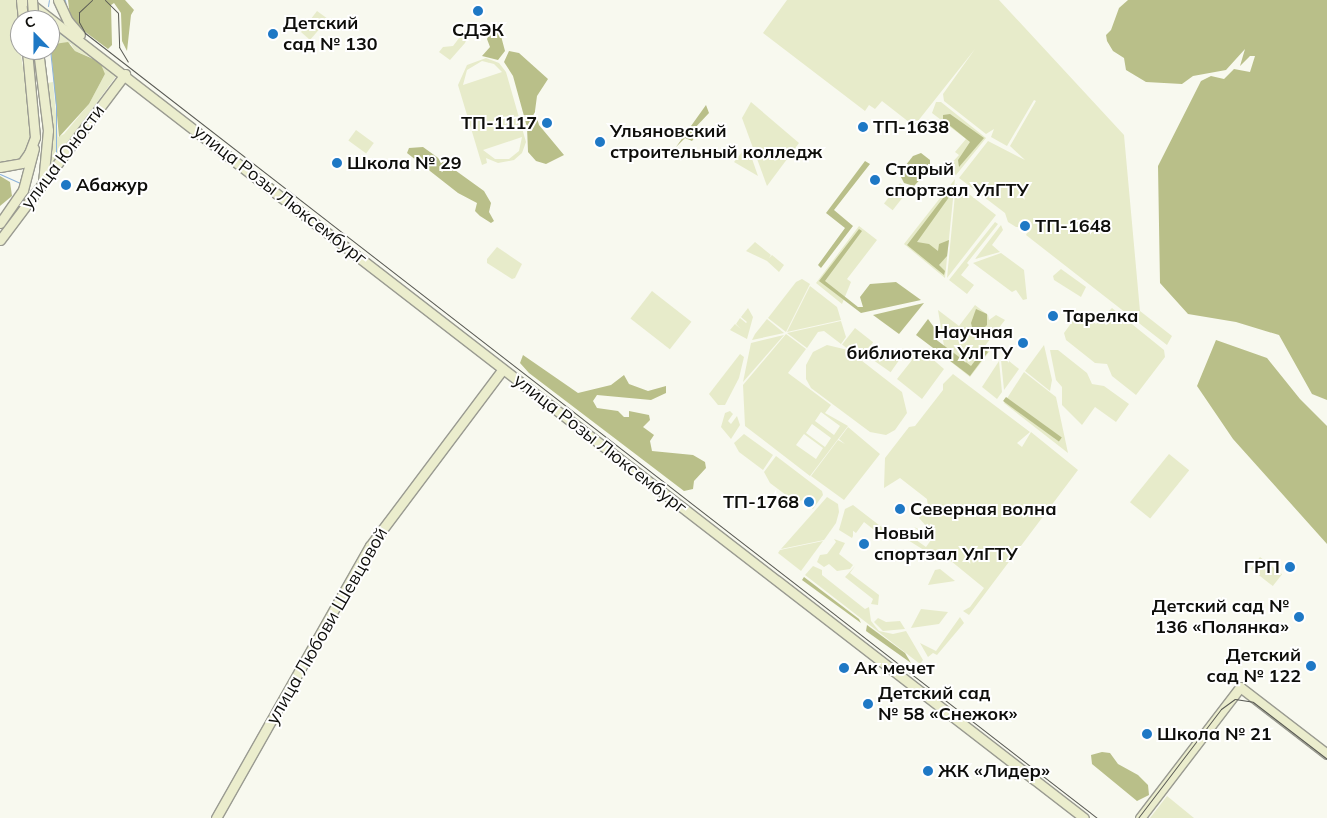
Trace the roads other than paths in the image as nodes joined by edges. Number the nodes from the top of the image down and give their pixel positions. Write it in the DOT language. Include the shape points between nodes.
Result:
graph roads {
  1 [pos="58,0"];
  2 [pos="23,3"];
  3 [pos="28,60"];
  4 [pos="39,60"];
  5 [pos="122,71"];
  6 [pos="35,138"];
  7 [pos="0,167"];
  8 [pos="43,183"];
  9 [pos="0,223"];
  10 [pos="0,240"];
  11 [pos="503,369"];
  12 [pos="1327,754"];
  13 [pos="216,818"];
  14 [pos="1084,818"];
  15 [pos="1140,818"];
  1 -- 5 [label="main road" via="76,32"];
  2 -- 5 [label="main road"];
  3 -- 6 [label="main road, улица Юности"];
  4 -- 8 [label="main road" via="48,130"];
  5 -- 8 [label="main road, улица Юности"];
  5 -- 11 [label="main road, улица Розы Люксембург"];
  6 -- 7 [label="main road" via="30,154 22,163"];
  6 -- 9 [label="main road, улица Юности" via="29,175"];
  8 -- 10 [label="main road, улица Юности"];
  11 -- 13 [label="main road, улица Любови Шевцовой" via="370,546"];
  11 -- 14 [label="main road, улица Розы Люксембург"];
  12 -- 15 [label="main road" via="1240,687"];
}
